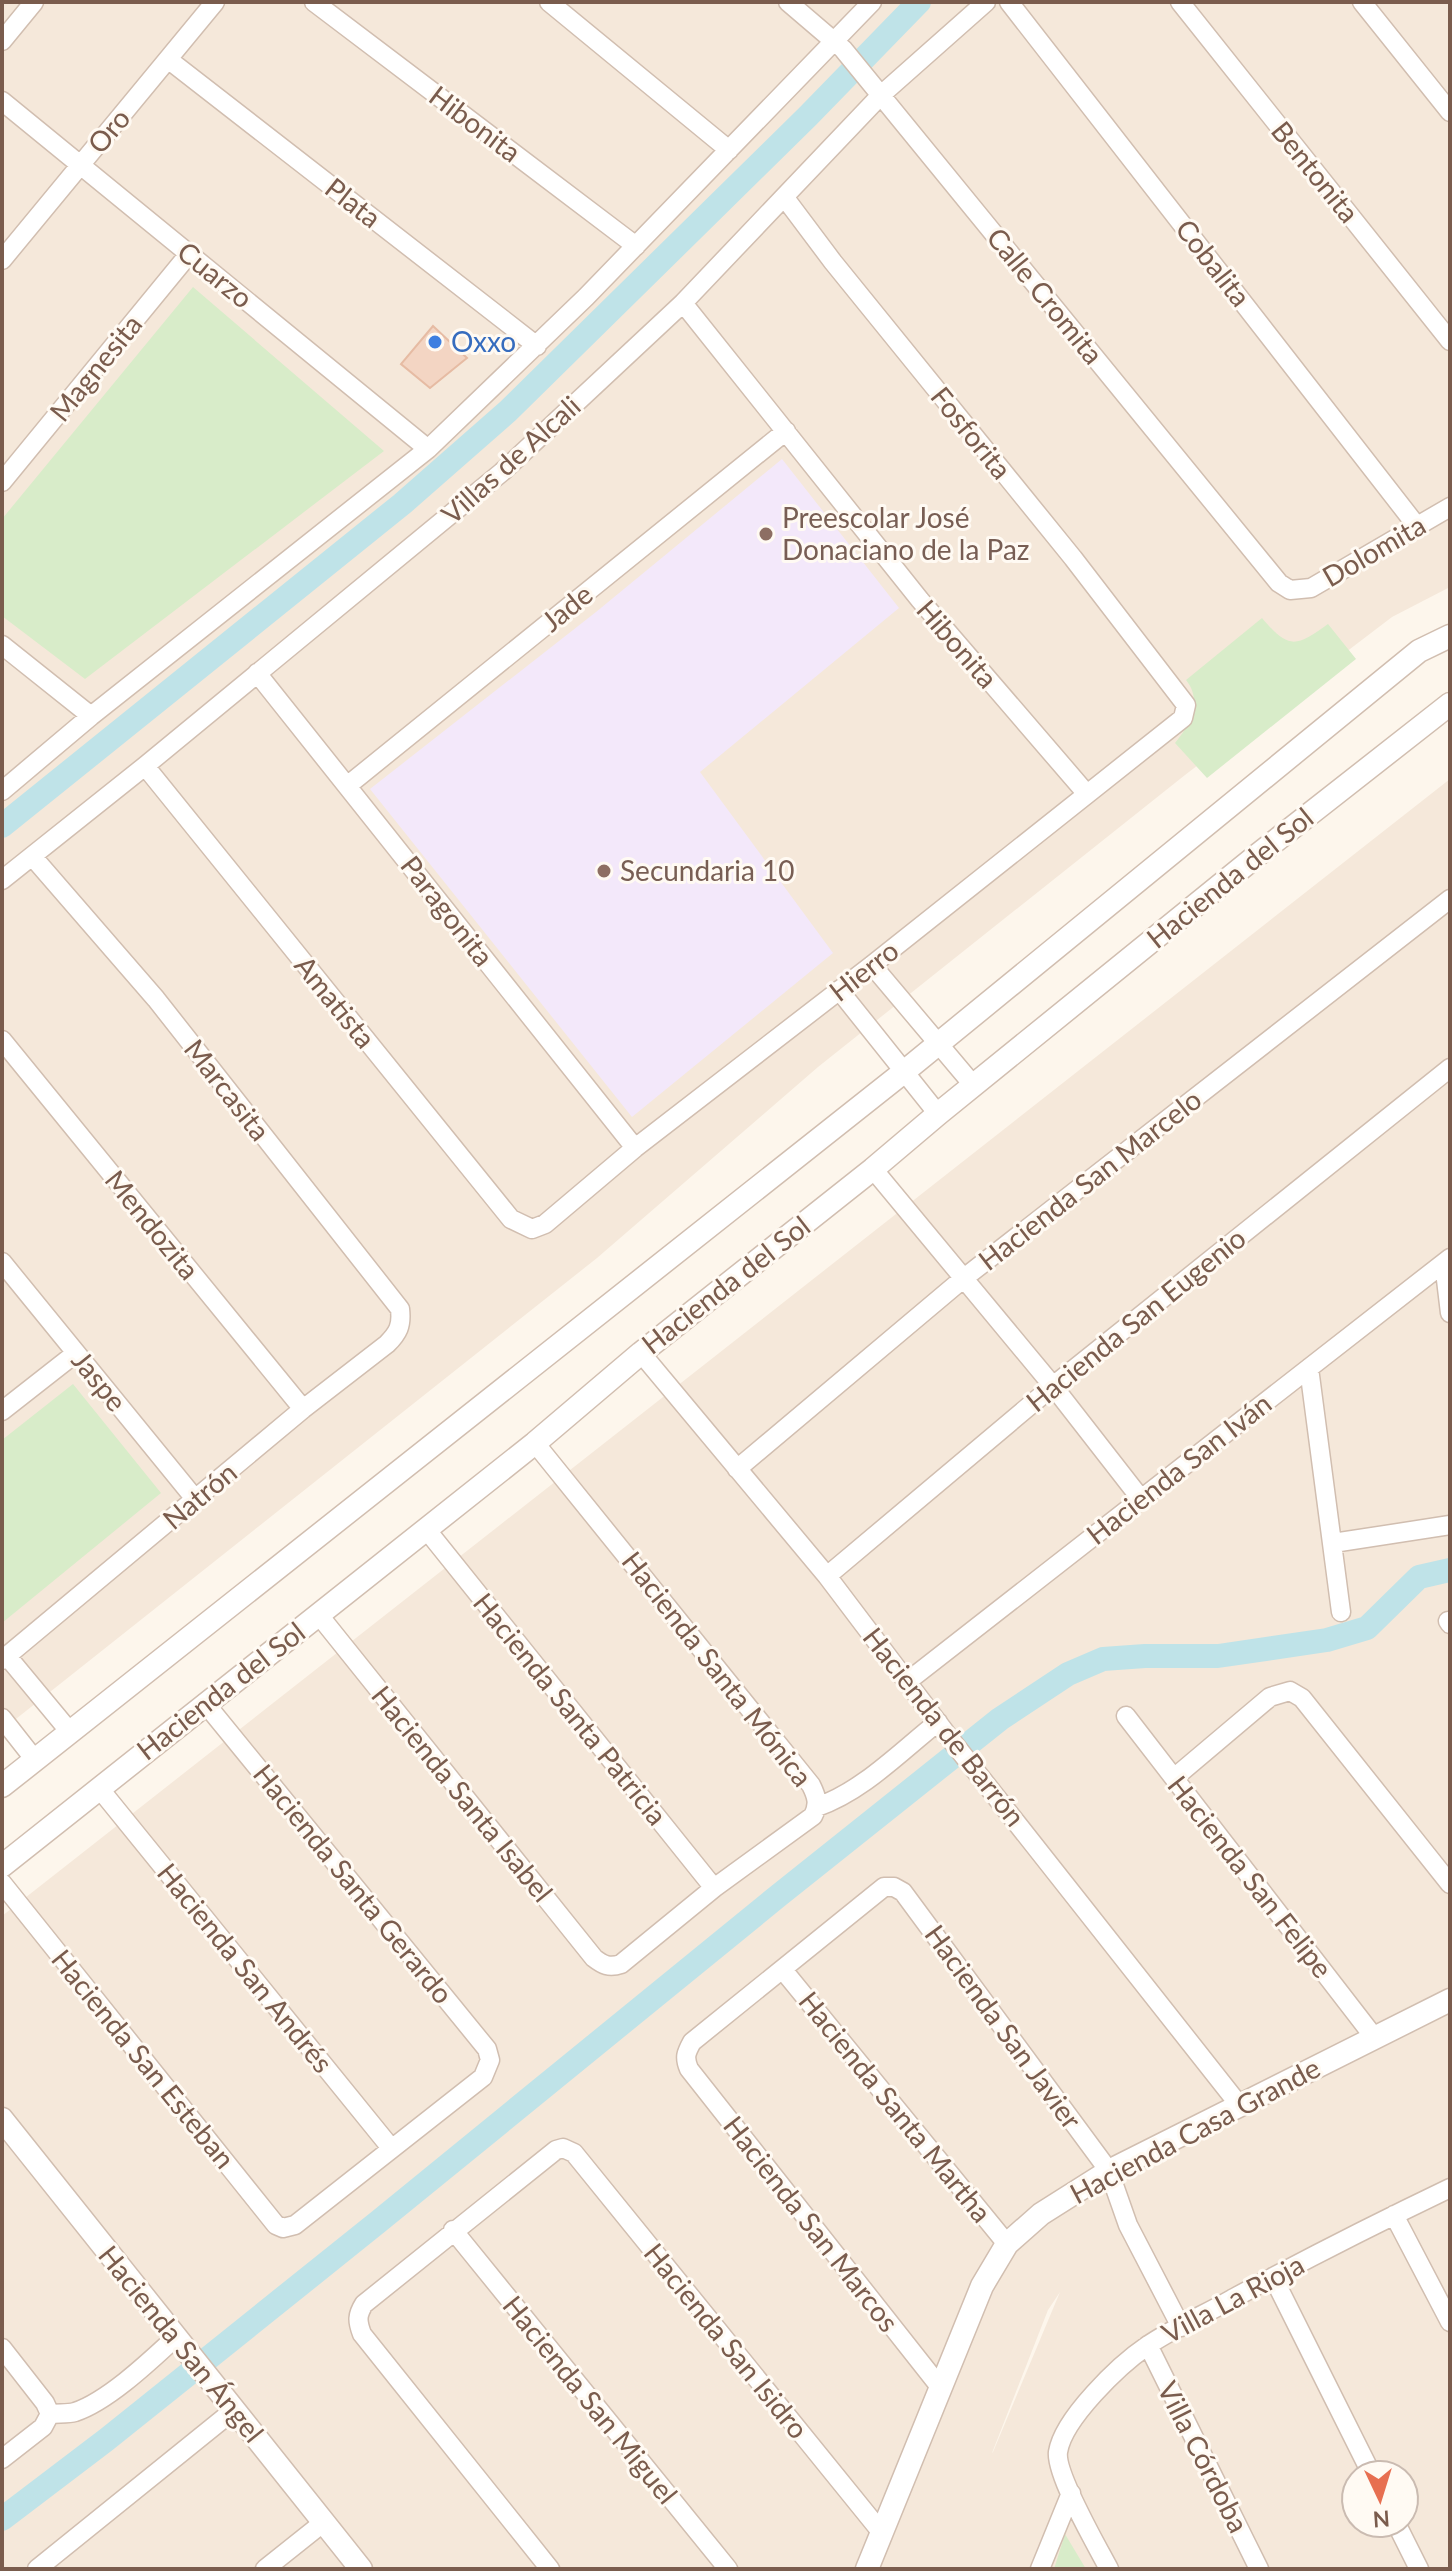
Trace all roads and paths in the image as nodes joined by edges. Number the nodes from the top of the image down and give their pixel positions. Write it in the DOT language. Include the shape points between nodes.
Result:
graph roads {
  1 [pos="34,2"];
  2 [pos="215,2"];
  3 [pos="314,2"];
  4 [pos="549,2"];
  5 [pos="788,2"];
  6 [pos="872,2"];
  7 [pos="986,2"];
  8 [pos="1009,2"];
  9 [pos="1180,2"];
  10 [pos="1362,2"];
  11 [pos="2,41"];
  12 [pos="839,44"];
  13 [pos="169,60"];
  14 [pos="877,90"];
  15 [pos="2,101"];
  16 [pos="1450,112"];
  17 [pos="729,150"];
  18 [pos="81,163"];
  19 [pos="785,198"];
  20 [pos="636,246"];
  21 [pos="189,254"];
  22 [pos="2,260"];
  23 [pos="683,303"];
  24 [pos="1450,341"];
  25 [pos="537,346"];
  26 [pos="786,431"];
  27 [pos="428,449"];
  28 [pos="2,482"];
  29 [pos="1450,507"];
  30 [pos="1416,525"];
  31 [pos="1298,591"];
  32 [pos="1450,636"];
  33 [pos="2,645"];
  34 [pos="257,673"];
  35 [pos="1450,704"];
  36 [pos="1186,705"];
  37 [pos="91,716"];
  38 [pos="145,766"];
  39 [pos="347,786"];
  40 [pos="2,791"];
  41 [pos="1086,793"];
  42 [pos="32,856"];
  43 [pos="2,880"];
  44 [pos="1450,899"];
  45 [pos="872,965"];
  46 [pos="839,990"];
  47 [pos="2,1040"];
  48 [pos="938,1043"];
  49 [pos="1450,1068"];
  50 [pos="905,1071"];
  51 [pos="974,1086"];
  52 [pos="938,1114"];
  53 [pos="635,1148"];
  54 [pos="873,1169"];
  55 [pos="532,1229"];
  56 [pos="1447,1261"];
  57 [pos="2,1262"];
  58 [pos="964,1278"];
  59 [pos="1450,1313"];
  60 [pos="398,1333"];
  61 [pos="76,1353"];
  62 [pos="641,1353"];
  63 [pos="1309,1368"];
  64 [pos="1053,1386"];
  65 [pos="303,1409"];
  66 [pos="2,1411"];
  67 [pos="535,1443"];
  68 [pos="737,1469"];
  69 [pos="1141,1499"];
  70 [pos="196,1500"];
  71 [pos="1450,1525"];
  72 [pos="426,1529"];
  73 [pos="1333,1543"];
  74 [pos="827,1576"];
  75 [pos="1341,1612"];
  76 [pos="318,1614"];
  77 [pos="5,1658"];
  78 [pos="908,1681"];
  79 [pos="205,1703"];
  80 [pos="1126,1716"];
  81 [pos="2,1718"];
  82 [pos="943,1729"];
  83 [pos="70,1732"];
  84 [pos="35,1760"];
  85 [pos="1174,1778"];
  86 [pos="2,1786"];
  87 [pos="99,1788"];
  88 [pos="817,1807"];
  89 [pos="2,1866"];
  90 [pos="2,1883"];
  91 [pos="1450,1884"];
  92 [pos="714,1888"];
  93 [pos="612,1967"];
  94 [pos="783,1970"];
  95 [pos="1450,2000"];
  96 [pos="1374,2037"];
  97 [pos="1240,2106"];
  98 [pos="2,2119"];
  99 [pos="391,2148"];
  100 [pos="1109,2171"];
  101 [pos="1450,2188"];
  102 [pos="1394,2215"];
  103 [pos="453,2230"];
  104 [pos="1007,2244"];
  105 [pos="1273,2277"];
  106 [pos="1450,2322"];
  107 [pos="1181,2327"];
  108 [pos="182,2344"];
  109 [pos="1148,2345"];
  110 [pos="2,2348"];
  111 [pos="940,2387"];
  112 [pos="230,2405"];
  113 [pos="50,2414"];
  114 [pos="2,2459"];
  115 [pos="1364,2459"];
  116 [pos="1071,2493"];
  117 [pos="324,2522"];
  118 [pos="882,2533"];
  119 [pos="1404,2539"];
  120 [pos="37,2569"];
  121 [pos="265,2569"];
  122 [pos="361,2569"];
  123 [pos="550,2569"];
  124 [pos="728,2569"];
  125 [pos="867,2569"];
  126 [pos="1040,2569"];
  127 [pos="1109,2569"];
  128 [pos="1259,2569"];
  129 [pos="1419,2569"];
  1 -- 11 [label="street"];
  2 -- 13 [label="street, Oro"];
  3 -- 20 [label="street, Hibonita"];
  4 -- 17 [label="street"];
  5 -- 12 [label="street, Calle Cromita"];
  6 -- 12 [label="street"];
  7 -- 14 [label="street, Villas de Alcali"];
  8 -- 30 [label="street, Cobalita"];
  9 -- 24 [label="street, Bentonita"];
  10 -- 16 [label="street"];
  12 -- 14 [label="street, Calle Cromita"];
  12 -- 17 [label="street"];
  13 -- 18 [label="street, Oro"];
  13 -- 25 [label="street, Plata"];
  14 -- 19 [label="street, Villas de Alcali"];
  14 -- 31 [label="street, Calle Cromita" via="1279,583"];
  15 -- 18 [label="street, Cuarzo"];
  17 -- 20 [label="street"];
  18 -- 21 [label="street, Cuarzo"];
  18 -- 22 [label="street, Oro"];
  19 -- 23 [label="street, Villas de Alcali"];
  19 -- 36 [label="street, Fosforita"];
  20 -- 25 [label="street"];
  21 -- 27 [label="street, Cuarzo"];
  21 -- 28 [label="street, Magnesita"];
  23 -- 26 [label="street, Hibonita"];
  23 -- 34 [label="street, Villas de Alcali" via="502,472"];
  25 -- 27 [label="street"];
  26 -- 39 [label="street, Jade"];
  26 -- 41 [label="street, Hibonita" via="920,600"];
  27 -- 37 [label="street"];
  29 -- 30 [label="street, Dolomita"];
  30 -- 31 [label="street, Dolomita"];
  32 -- 48 [label="street, Hacienda del Sol" via="1419,651"];
  33 -- 37 [label="street"];
  34 -- 38 [label="street, Villas de Alcali"];
  34 -- 39 [label="street, Paragonita"];
  35 -- 51 [label="street, Hacienda del Sol"];
  36 -- 41 [label="street, Hierro" via="1183,718"];
  37 -- 40 [label="street"];
  38 -- 42 [label="street, Villas de Alcali"];
  38 -- 55 [label="street, Amatista" via="511,1219"];
  39 -- 53 [label="street, Paragonita"];
  41 -- 45 [label="street, Hierro"];
  42 -- 43 [label="street, Villas de Alcali"];
  42 -- 60 [label="street, Marcasita" via="156,999 400,1309"];
  44 -- 58 [label="street, Hacienda San Marcelo"];
  45 -- 46 [label="street, Hierro"];
  45 -- 48 [label="street"];
  46 -- 50 [label="street"];
  46 -- 53 [label="street, Hierro"];
  47 -- 65 [label="street, Mendozita"];
  48 -- 50 [label="street, Hacienda del Sol"];
  48 -- 51 [label="street"];
  49 -- 64 [label="street, Hacienda San Eugenio"];
  50 -- 52 [label="street"];
  50 -- 83 [label="street, Hacienda del Sol"];
  51 -- 52 [label="street, Hacienda del Sol"];
  52 -- 54 [label="street, Hacienda del Sol"];
  53 -- 55 [label="street, Hierro" via="545,1224"];
  54 -- 58 [label="street"];
  54 -- 62 [label="street, Hacienda del Sol"];
  56 -- 59 [label="street"];
  56 -- 63 [label="street, Hacienda San Iván"];
  57 -- 61 [label="street, Jaspe"];
  58 -- 64 [label="street"];
  58 -- 68 [label="street, Hacienda San Marcelo"];
  60 -- 65 [label="street, Natrón"];
  61 -- 66 [label="street"];
  61 -- 70 [label="street, Jaspe"];
  62 -- 67 [label="street, Hacienda del Sol"];
  62 -- 68 [label="street, Hacienda de Barrón"];
  63 -- 69 [label="street, Hacienda San Iván"];
  63 -- 73 [label="street"];
  64 -- 69 [label="street"];
  64 -- 74 [label="street, Hacienda San Eugenio"];
  65 -- 70 [label="street, Natrón"];
  67 -- 72 [label="street, Hacienda del Sol"];
  67 -- 88 [label="street, Hacienda Santa Mónica" via="811,1785"];
  68 -- 74 [label="street, Hacienda de Barrón"];
  69 -- 78 [label="street, Hacienda San Iván"];
  70 -- 77 [label="street, Natrón"];
  71 -- 73 [label="street"];
  72 -- 76 [label="street, Hacienda del Sol"];
  72 -- 92 [label="street, Hacienda Santa Patricia"];
  73 -- 75 [label="street"];
  74 -- 78 [label="street, Hacienda de Barrón"];
  76 -- 79 [label="street, Hacienda del Sol"];
  76 -- 93 [label="street, Hacienda Santa Isabel" via="594,1958"];
  77 -- 83 [label="street"];
  78 -- 82 [label="street, Hacienda de Barrón"];
  79 -- 87 [label="street, Hacienda del Sol"];
  79 -- 99 [label="street, Hacienda Santa Gerardo" via="487,2049 490,2060 483,2077"];
  80 -- 85 [label="street, Hacienda San Felipe"];
  81 -- 84 [label="street"];
  82 -- 88 [label="street" via="838,1800"];
  82 -- 97 [label="street, Hacienda de Barrón"];
  83 -- 84 [label="street, Hacienda del Sol"];
  84 -- 86 [label="street, Hacienda del Sol"];
  85 -- 91 [label="street" via="1270,1697 1290,1691 1302,1698"];
  85 -- 96 [label="street, Hacienda San Felipe"];
  87 -- 89 [label="street, Hacienda del Sol"];
  87 -- 99 [label="street, Hacienda San Andrés"];
  88 -- 92 [label="street, Hacienda Santa Mónica" via="813,1816"];
  90 -- 99 [label="street, Hacienda San Esteban" via="276,2225 295,2225"];
  92 -- 93 [label="street, Hacienda Santa Mónica"];
  94 -- 100 [label="street, Hacienda San Javier" via="875,1892 884,1887 903,1892"];
  94 -- 104 [label="street, Hacienda Santa Martha"];
  94 -- 111 [label="street, Hacienda San Marcos" via="692,2042 685,2060"];
  95 -- 96 [label="street, Hacienda Casa Grande"];
  96 -- 97 [label="street, Hacienda Casa Grande"];
  97 -- 100 [label="street, Hacienda Casa Grande"];
  98 -- 108 [label="street, Hacienda San Ángel"];
  100 -- 104 [label="street, Hacienda Casa Grande" via="1041,2214"];
  100 -- 107 [label="street, Hacienda San Javier" via="1128,2225"];
  101 -- 102 [label="street, Villa La Rioja"];
  102 -- 105 [label="street, Villa La Rioja"];
  102 -- 106 [label="street"];
  103 -- 118 [label="street, Hacienda San Isidro" via="556,2150 569,2149"];
  103 -- 123 [label="street" via="364,2304 358,2314 362,2334"];
  103 -- 124 [label="street, Hacienda San Miguel"];
  104 -- 111 [label="street, Hacienda Casa Grande" via="982,2286"];
  105 -- 107 [label="street, Villa La Rioja"];
  105 -- 115 [label="street"];
  107 -- 109 [label="street, Villa La Rioja"];
  108 -- 112 [label="street, Hacienda San Ángel"];
  108 -- 113 [label="street" via="89,2406"];
  109 -- 116 [label="street, Villa La Rioja" via="1114,2373 1068,2425 1057,2456"];
  109 -- 128 [label="street, Villa Córdoba"];
  110 -- 113 [label="street"];
  111 -- 118 [label="street, Hacienda Casa Grande"];
  112 -- 117 [label="street, Hacienda San Ángel"];
  112 -- 120 [label="street"];
  113 -- 114 [label="street" via="43,2427"];
  116 -- 126 [label="street"];
  116 -- 127 [label="street"];
  117 -- 121 [label="street"];
  117 -- 122 [label="street, Hacienda San Ángel"];
  118 -- 125 [label="street, Hacienda Casa Grande"];
  119 -- 129 [label="street"];
}
